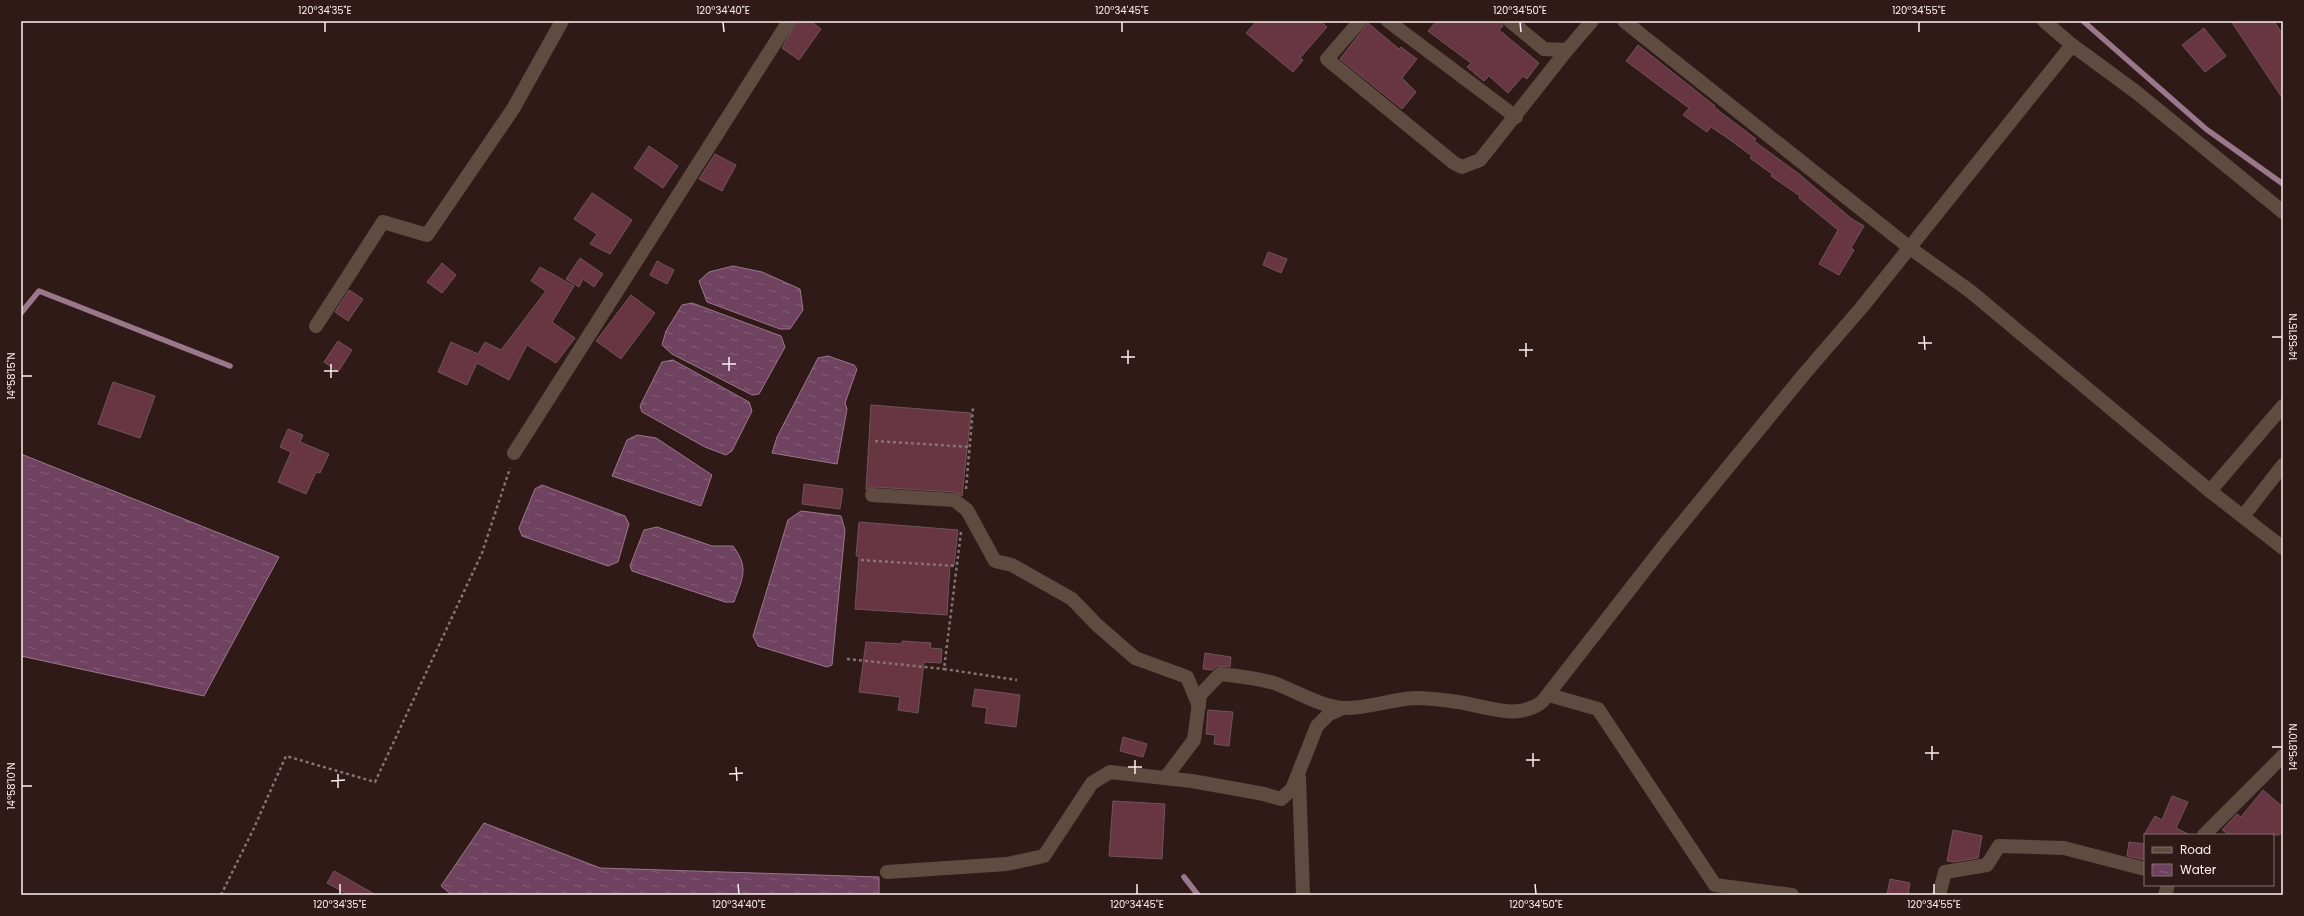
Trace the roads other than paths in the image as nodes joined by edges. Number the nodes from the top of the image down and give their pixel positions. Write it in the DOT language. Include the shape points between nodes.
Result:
graph roads {
  1 [pos="562,21"];
  2 [pos="789,21"];
  3 [pos="1388,21"];
  4 [pos="1510,21"];
  5 [pos="1592,21"];
  6 [pos="1624,21"];
  7 [pos="2044,21"];
  8 [pos="1356,22"];
  9 [pos="2072,45"];
  10 [pos="1567,50"];
  11 [pos="1516,117"];
  12 [pos="2283,212"];
  13 [pos="1910,248"];
  14 [pos="316,326"];
  15 [pos="2283,406"];
  16 [pos="514,453"];
  17 [pos="2283,465"];
  18 [pos="2210,491"];
  19 [pos="872,495"];
  20 [pos="2244,515"];
  21 [pos="2283,548"];
  22 [pos="1549,695"];
  23 [pos="1199,706"];
  24 [pos="1343,708"];
  25 [pos="2283,756"];
  26 [pos="1298,772"];
  27 [pos="1166,778"];
  28 [pos="2205,834"];
  29 [pos="2144,869"];
  30 [pos="888,872"];
  31 [pos="1303,895"];
  32 [pos="1792,895"];
  33 [pos="1939,895"];
  1 -- 14 [label="street" via="513,109 427,235 383,222"];
  2 -- 16 [label="street"];
  3 -- 11 [label="street"];
  4 -- 10 [label="street" via="1544,50"];
  5 -- 10 [label="street"];
  6 -- 13 [label="street"];
  7 -- 9 [label="street"];
  8 -- 11 [label="street" via="1328,59 1454,163 1462,167 1480,160"];
  9 -- 12 [label="street" via="2136,92"];
  9 -- 13 [label="street"];
  10 -- 11 [label="street"];
  13 -- 18 [label="street" via="1970,291"];
  13 -- 22 [label="street" via="1666,543"];
  15 -- 18 [label="street"];
  17 -- 20 [label="street"];
  18 -- 20 [label="street"];
  19 -- 23 [label="street" via="954,500 964,508 995,560 1012,565 1072,599 1135,658 1187,677"];
  20 -- 21 [label="street"];
  22 -- 24 [label="street" via="1537,707 1522,712 1415,698"];
  22 -- 32 [label="street" via="1598,709 1715,885"];
  23 -- 24 [label="street" via="1200,695 1220,674 1248,676"];
  23 -- 27 [label="street" via="1194,740"];
  24 -- 26 [label="street" via="1329,714 1317,726"];
  25 -- 28 [label="street"];
  26 -- 27 [label="street" via="1292,789 1281,799"];
  26 -- 31 [label="street"];
  27 -- 30 [label="street" via="1110,772 1092,783 1044,856 1007,864"];
  29 -- 33 [label="street" via="2064,848 1999,846 1987,865 1945,872"];
}
